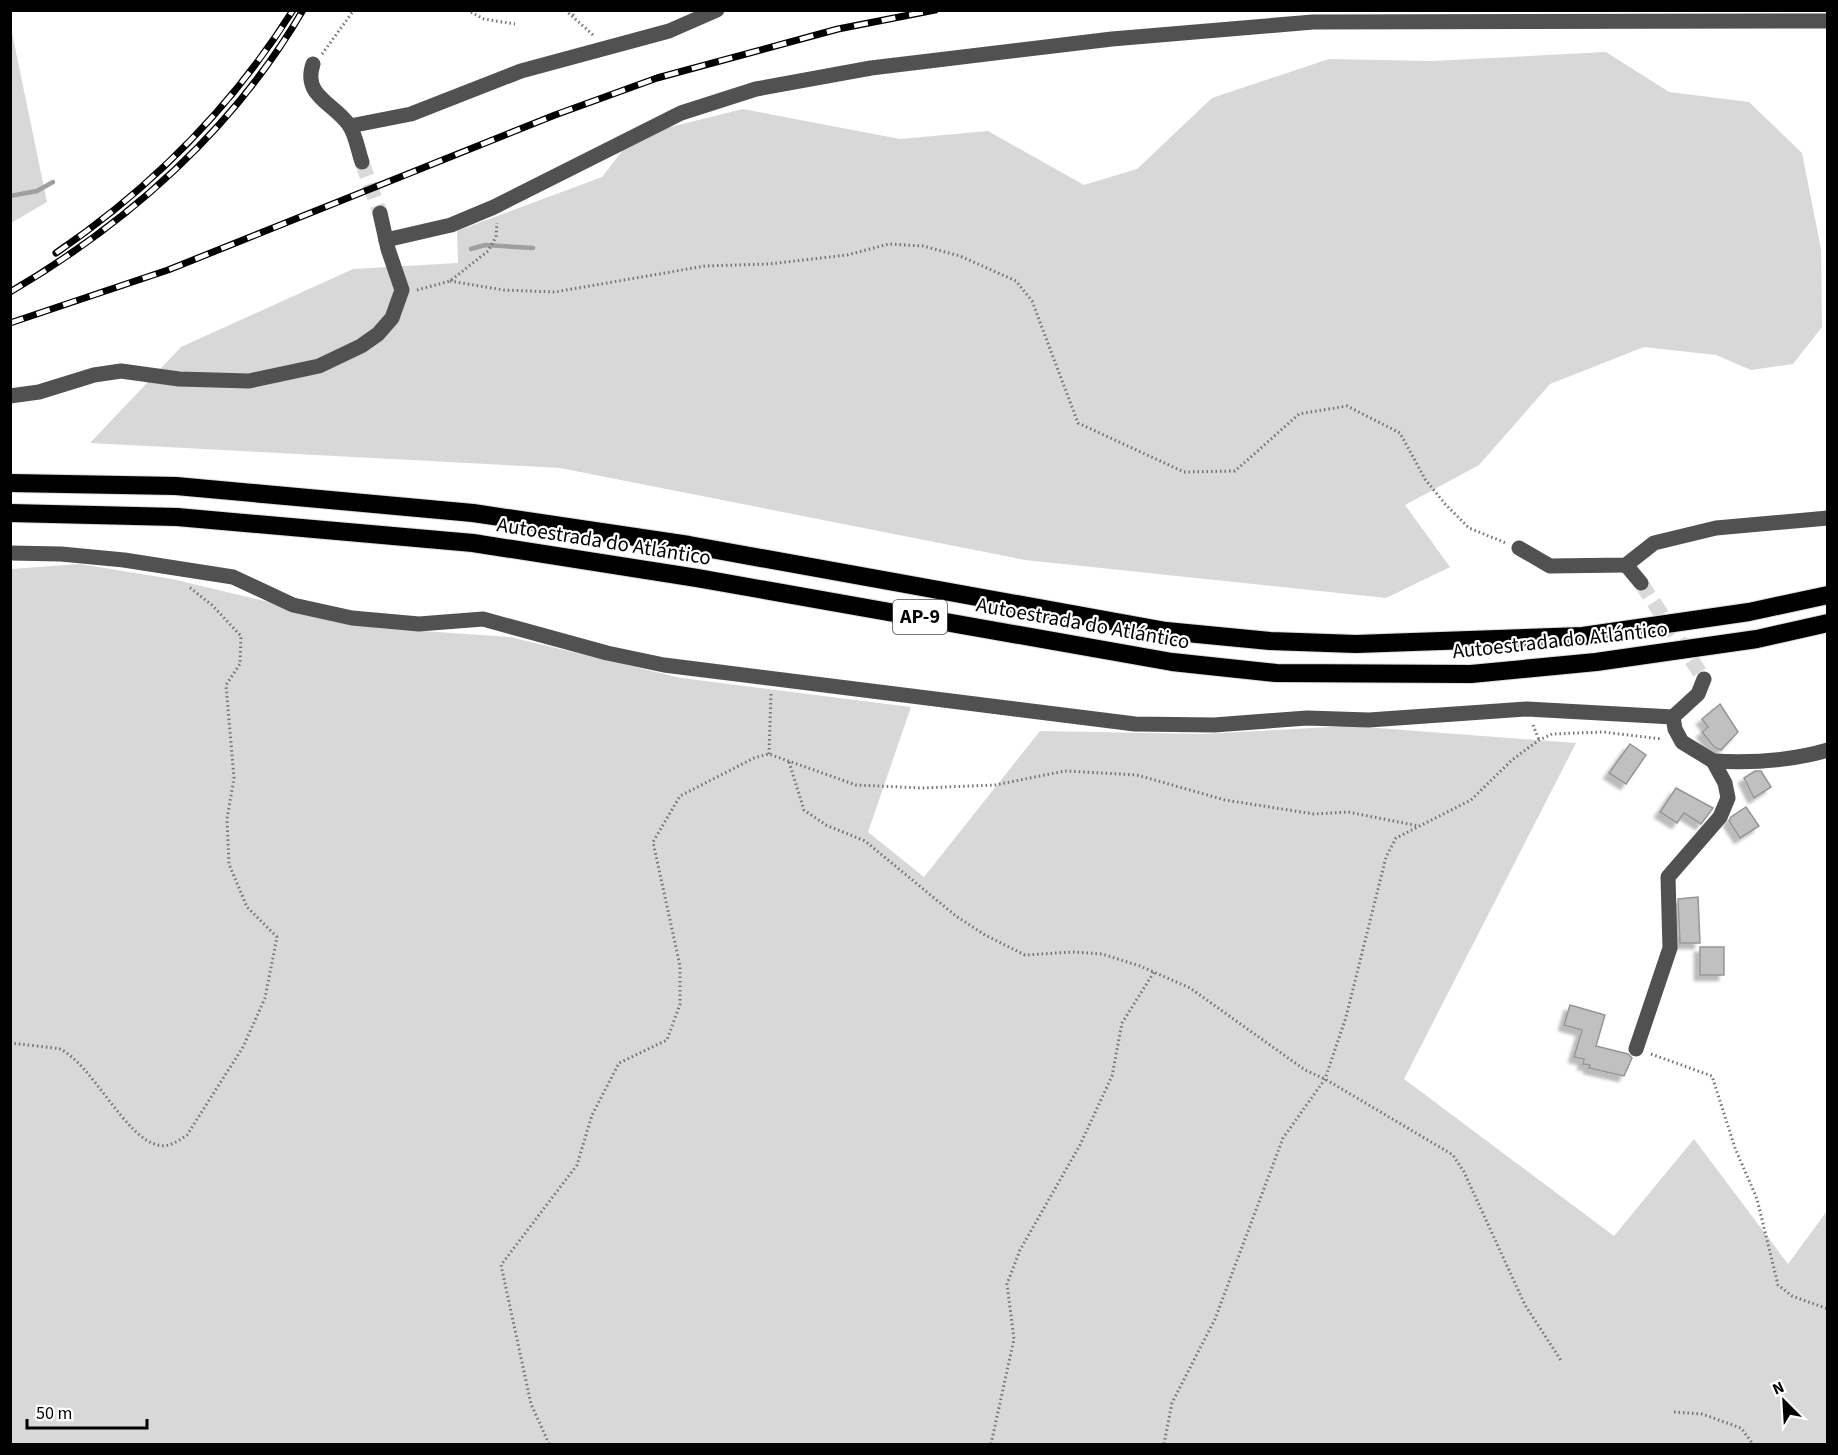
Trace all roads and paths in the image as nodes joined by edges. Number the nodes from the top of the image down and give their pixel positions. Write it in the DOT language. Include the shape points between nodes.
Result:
graph roads {
  1 [pos="354,10"];
  2 [pos="467,10"];
  3 [pos="565,10"];
  4 [pos="571,10"];
  5 [pos="717,10"];
  6 [pos="575,19"];
  7 [pos="1827,21"];
  8 [pos="515,24"];
  9 [pos="607,46"];
  10 [pos="313,64"];
  11 [pos="350,126"];
  12 [pos="362,162"];
  13 [pos="380,213"];
  14 [pos="496,237"];
  15 [pos="387,244"];
  16 [pos="450,281"];
  17 [pos="402,290"];
  18 [pos="10,396"];
  19 [pos="10,483"];
  20 [pos="10,513"];
  21 [pos="1827,518"];
  22 [pos="1519,548"];
  23 [pos="10,553"];
  24 [pos="1626,565"];
  25 [pos="175,569"];
  26 [pos="1641,584"];
  27 [pos="1827,595"];
  28 [pos="1827,623"];
  29 [pos="771,679"];
  30 [pos="1704,679"];
  31 [pos="1673,717"];
  32 [pos="1682,742"];
  33 [pos="1827,750"];
  34 [pos="769,754"];
  35 [pos="1713,761"];
  36 [pos="789,762"];
  37 [pos="1419,826"];
  38 [pos="1154,972"];
  39 [pos="10,1043"];
  40 [pos="1636,1049"];
  41 [pos="1325,1079"];
  42 [pos="1827,1309"];
  43 [pos="1562,1362"];
  44 [pos="1674,1412"];
  45 [pos="549,1444"];
  46 [pos="991,1444"];
  47 [pos="1164,1444"];
  48 [pos="1753,1444"];
  1 -- 10 [label="path"];
  2 -- 8 [label="path" via="484,19"];
  3 -- 6 [label="path"];
  4 -- 6 [label="path"];
  5 -- 9 [label="street" via="669,31"];
  6 -- 9 [label="path"];
  7 -- 15 [label="street" via="1313,22 1112,39 871,68 756,88 681,113 494,207"];
  9 -- 11 [label="street" via="521,71 411,114"];
  10 -- 11 [label="street" via="309,77 315,91"];
  11 -- 12 [label="street"];
  13 -- 15 [label="street"];
  14 -- 16 [label="path" via="488,251"];
  15 -- 17 [label="street"];
  16 -- 17 [label="path"];
  16 -- 22 [label="path" via="504,290 555,292 705,266 847,255 889,244 923,246 960,256 1016,281 1032,301 1078,423 1184,472 1235,471 1299,414 1347,406 1400,433 1425,479 1469,528"];
  17 -- 18 [label="street" via="392,318 378,334 319,366 249,381 106,372 39,392"];
  19 -- 27 [label="highway, Autoestrada do Atlántico / AP-9" via="176,486 473,513 688,545 1166,631 1270,641 1368,643 1583,636 1749,612"];
  20 -- 28 [label="highway, Autoestrada do Atlántico / AP-9" via="177,517 472,543 697,578 1172,662 1276,673 1471,674 1653,654 1756,639"];
  21 -- 24 [label="street" via="1716,528 1654,543"];
  22 -- 24 [label="street" via="1550,566"];
  23 -- 25 [label="street" via="124,560"];
  24 -- 26 [label="street"];
  25 -- 29 [label="street" via="233,577 293,605 352,618 419,624 483,619 664,665"];
  25 -- 39 [label="path" via="184,583 241,636 240,664 226,685 234,778 227,819 229,864 248,907 277,937 265,998 243,1047 187,1135 174,1144 157,1145 137,1132 80,1066 59,1048"];
  29 -- 31 [label="street" via="1135,724 1214,725 1307,718 1369,720 1527,709"];
  29 -- 34 [label="path"];
  30 -- 31 [label="street" via="1698,694"];
  31 -- 32 [label="street"];
  32 -- 35 [label="street"];
  32 -- 37 [label="path" via="1603,732 1552,735 1512,760 1471,800"];
  33 -- 35 [label="street" via="1813,755 1741,762"];
  34 -- 36 [label="path"];
  34 -- 45 [label="path" via="680,796 653,842 680,966 681,1004 667,1040 619,1063 592,1114 578,1165 501,1265 531,1404"];
  35 -- 40 [label="street" via="1728,798 1720,817 1668,877 1670,948"];
  36 -- 37 [label="path" via="856,785 922,788 994,784 1065,771 1137,776 1225,800 1314,814 1348,812"];
  36 -- 38 [label="path" via="804,810 826,825 865,841 956,916 986,935 1024,955 1102,954"];
  37 -- 41 [label="path" via="1396,838 1386,857 1346,1017"];
  38 -- 41 [label="path" via="1190,988 1305,1070"];
  38 -- 46 [label="path" via="1122,1023 1112,1076 1080,1145 1020,1250 1007,1284 1014,1339"];
  40 -- 42 [label="path" via="1712,1076 1734,1148 1756,1199 1778,1285 1792,1296"];
  41 -- 43 [label="path" via="1453,1155 1525,1305"];
  41 -- 47 [label="path" via="1282,1138 1215,1319 1172,1403"];
  44 -- 48 [label="path" via="1702,1414 1741,1428"];
}
